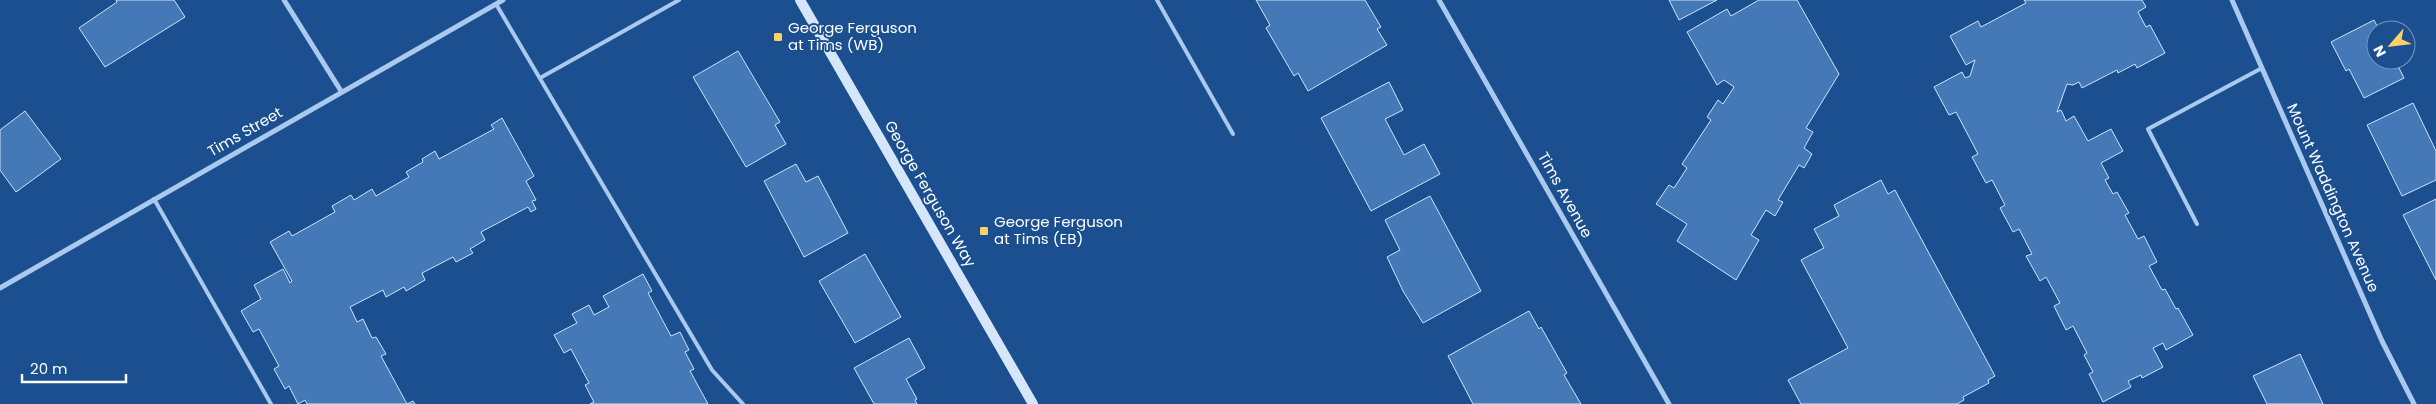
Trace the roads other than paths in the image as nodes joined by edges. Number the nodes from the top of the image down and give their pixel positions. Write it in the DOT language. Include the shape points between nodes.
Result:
graph roads {
  1 [pos="284,0"];
  2 [pos="503,0"];
  3 [pos="679,0"];
  4 [pos="800,0"];
  5 [pos="1157,0"];
  6 [pos="1439,0"];
  7 [pos="2232,0"];
  8 [pos="496,4"];
  9 [pos="2262,68"];
  10 [pos="540,78"];
  11 [pos="340,91"];
  12 [pos="1233,134"];
  13 [pos="154,199"];
  14 [pos="2197,224"];
  15 [pos="0,288"];
  16 [pos="271,404"];
  17 [pos="743,404"];
  18 [pos="1033,404"];
  19 [pos="1668,404"];
  20 [pos="2414,404"];
  1 -- 11 [label="street"];
  2 -- 8 [label="street, Tims Street"];
  3 -- 10 [label="lane"];
  4 -- 18 [label="main road, George Ferguson Way"];
  5 -- 12 [label="lane"];
  6 -- 19 [label="street, Tims Avenue"];
  7 -- 9 [label="street, Mount Waddington Avenue"];
  8 -- 10 [label="lane"];
  8 -- 11 [label="street, Tims Street"];
  9 -- 14 [label="lane" via="2148,130"];
  9 -- 20 [label="street, Mount Waddington Avenue" via="2382,341"];
  10 -- 17 [label="lane" via="712,370"];
  11 -- 13 [label="street, Tims Street"];
  13 -- 15 [label="street, Tims Street"];
  13 -- 16 [label="lane"];
}
